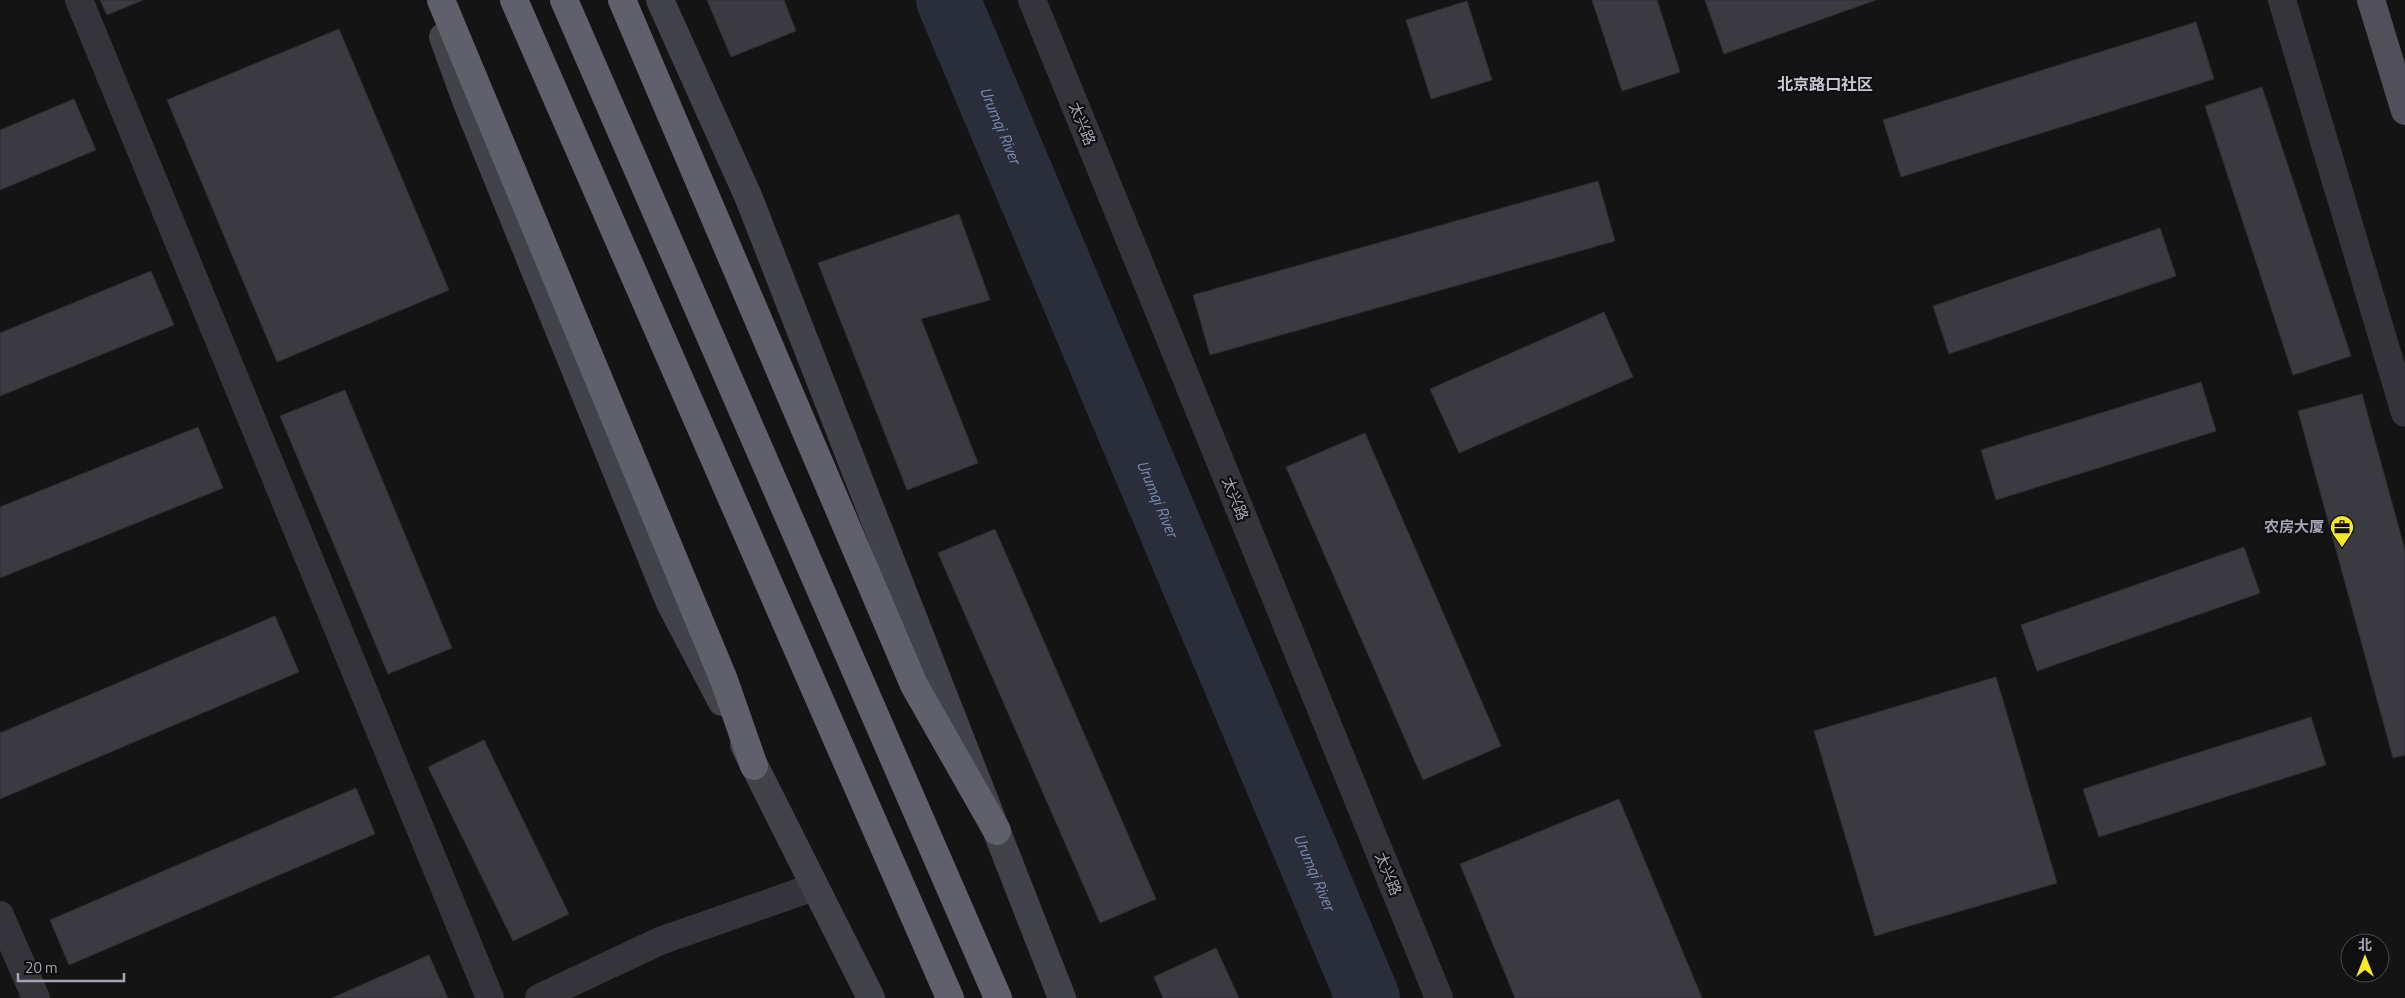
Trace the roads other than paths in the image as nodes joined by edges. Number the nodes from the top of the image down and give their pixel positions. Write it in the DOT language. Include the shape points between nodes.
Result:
graph roads {
  1 [pos="79,0"];
  2 [pos="430,0"];
  3 [pos="441,0"];
  4 [pos="514,0"];
  5 [pos="564,0"];
  6 [pos="622,0"];
  7 [pos="660,0"];
  8 [pos="1032,0"];
  9 [pos="2282,0"];
  10 [pos="2371,0"];
  11 [pos="2405,111"];
  12 [pos="2405,413"];
  13 [pos="754,766"];
  14 [pos="997,831"];
  15 [pos="814,887"];
  16 [pos="0,915"];
  17 [pos="36,998"];
  18 [pos="490,998"];
  19 [pos="538,998"];
  20 [pos="870,998"];
  21 [pos="950,998"];
  22 [pos="998,998"];
  23 [pos="1062,998"];
  24 [pos="1439,998"];
  1 -- 18 [label="street"];
  2 -- 13 [label="main road" via="467,102 670,603"];
  3 -- 13 [label="highway" via="724,680"];
  4 -- 21 [label="highway"];
  5 -- 22 [label="highway"];
  6 -- 14 [label="highway" via="914,685"];
  7 -- 14 [label="main road" via="748,196"];
  8 -- 24 [label="street, 太兴路"];
  9 -- 12 [label="street"];
  10 -- 11 [label="main road"];
  13 -- 15 [label="main road"];
  14 -- 23 [label="main road"];
  15 -- 19 [label="street" via="660,941"];
  15 -- 20 [label="main road"];
  16 -- 17 [label="street"];
}
